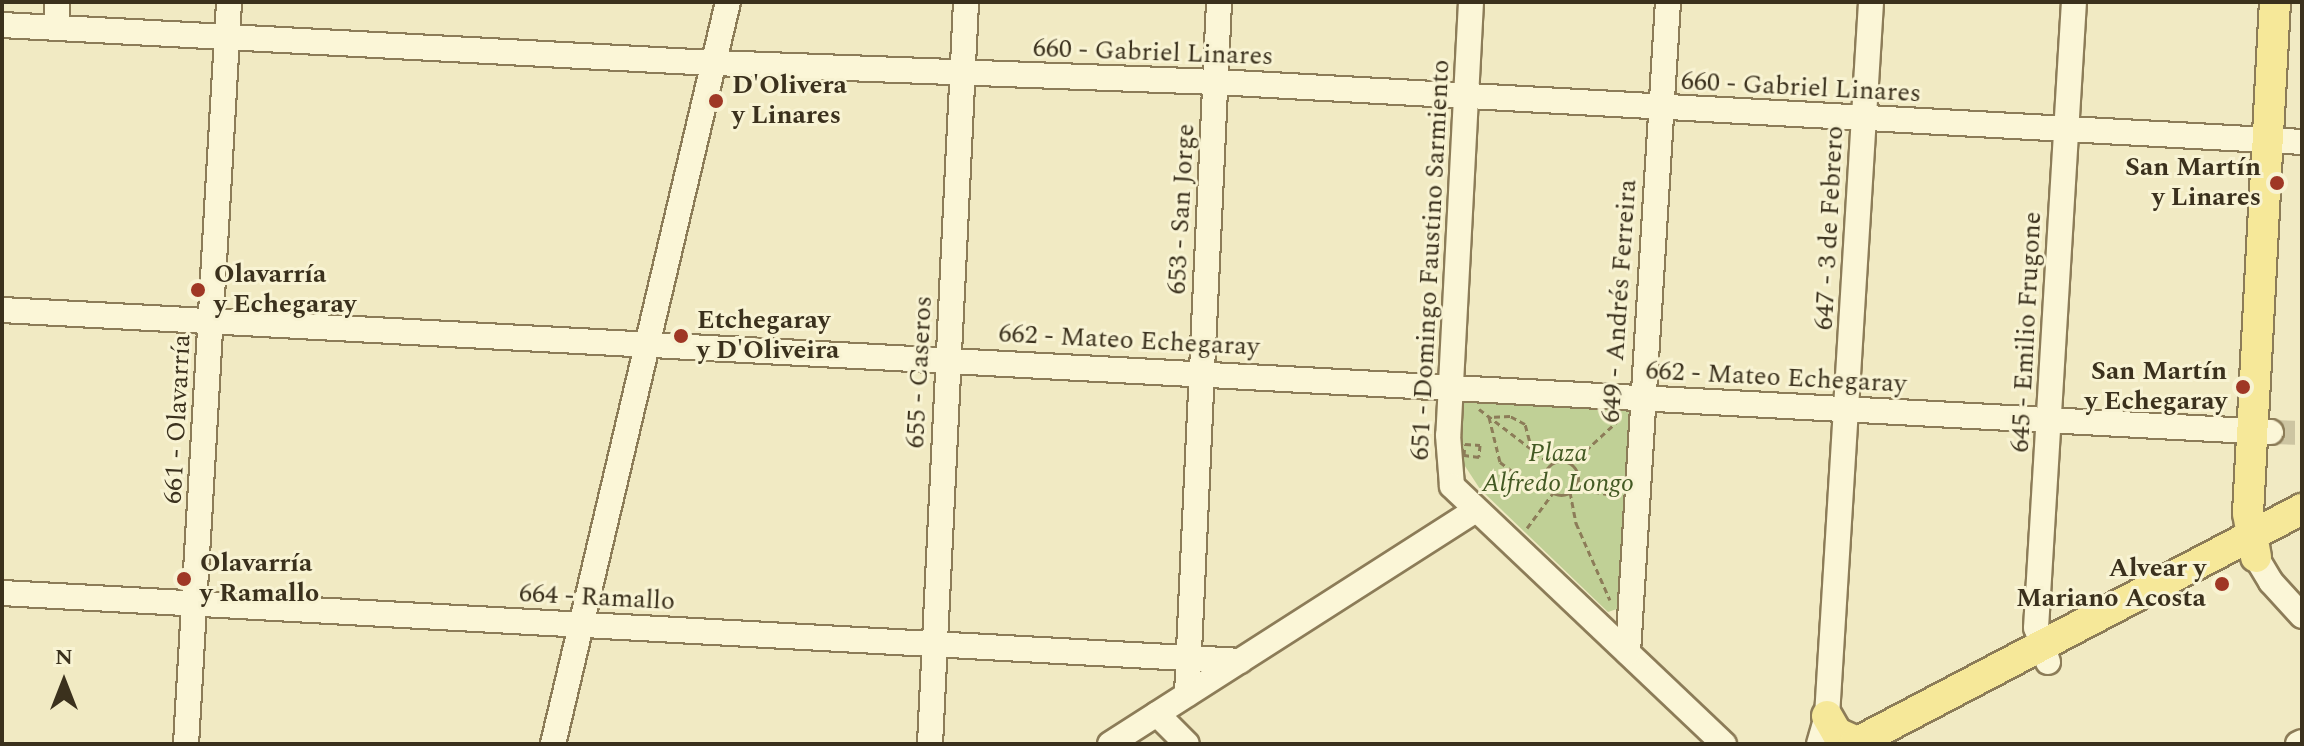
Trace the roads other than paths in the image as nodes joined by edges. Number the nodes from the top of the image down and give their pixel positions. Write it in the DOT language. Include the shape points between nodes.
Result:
graph roads {
  1 [pos="57,2"];
  2 [pos="229,2"];
  3 [pos="728,2"];
  4 [pos="966,2"];
  5 [pos="1219,2"];
  6 [pos="1471,2"];
  7 [pos="1668,2"];
  8 [pos="1871,2"];
  9 [pos="2074,2"];
  10 [pos="2275,2"];
  11 [pos="2,25"];
  12 [pos="57,28"];
  13 [pos="227,38"];
  14 [pos="714,63"];
  15 [pos="963,74"];
  16 [pos="1216,82"];
  17 [pos="1466,98"];
  18 [pos="1662,108"];
  19 [pos="1864,120"];
  20 [pos="2066,131"];
  21 [pos="2267,140"];
  22 [pos="2302,142"];
  23 [pos="2,310"];
  24 [pos="212,321"];
  25 [pos="648,343"];
  26 [pos="949,359"];
  27 [pos="1202,373"];
  28 [pos="1452,386"];
  29 [pos="1641,399"];
  30 [pos="1848,410"];
  31 [pos="2050,421"];
  32 [pos="2262,432"];
  33 [pos="1448,472"];
  34 [pos="2302,509"];
  35 [pos="1475,511"];
  36 [pos="2302,533"];
  37 [pos="1432,537"];
  38 [pos="2253,547"];
  39 [pos="2,593"];
  40 [pos="195,603"];
  41 [pos="2302,616"];
  42 [pos="581,625"];
  43 [pos="936,644"];
  44 [pos="1628,652"];
  45 [pos="2045,654"];
  46 [pos="1190,659"];
  47 [pos="1240,661"];
  48 [pos="1187,694"];
  49 [pos="1157,714"];
  50 [pos="1823,730"];
  51 [pos="1855,743"];
  52 [pos="186,744"];
  53 [pos="553,744"];
  54 [pos="930,744"];
  55 [pos="1110,744"];
  56 [pos="1187,744"];
  57 [pos="1724,744"];
  58 [pos="1887,744"];
  1 -- 12 [label="street"];
  2 -- 13 [label="street, 661 - Olavarría"];
  3 -- 14 [label="street"];
  4 -- 15 [label="street, 655 - Caseros"];
  5 -- 16 [label="street, 653 - San Jorge"];
  6 -- 17 [label="street, 651 - Domingo Faustino Sarmiento"];
  7 -- 18 [label="street, 649 - Andrés Ferreira"];
  8 -- 19 [label="street, 647 - 3 de Febrero"];
  9 -- 20 [label="street, 645 - Emilio Frugone"];
  10 -- 21 [label="main road"];
  11 -- 12 [label="street, 660 - Gabriel Linares"];
  12 -- 13 [label="street, 660 - Gabriel Linares"];
  13 -- 14 [label="street, 660 - Gabriel Linares"];
  13 -- 24 [label="street, 661 - Olavarría"];
  14 -- 15 [label="street, 660 - Gabriel Linares"];
  14 -- 25 [label="street"];
  15 -- 16 [label="street, 660 - Gabriel Linares"];
  15 -- 26 [label="street, 655 - Caseros"];
  16 -- 17 [label="street, 660 - Gabriel Linares"];
  16 -- 27 [label="street, 653 - San Jorge"];
  17 -- 18 [label="street, 660 - Gabriel Linares"];
  17 -- 28 [label="street, 651 - Domingo Faustino Sarmiento"];
  18 -- 19 [label="street, 660 - Gabriel Linares"];
  18 -- 29 [label="street, 649 - Andrés Ferreira"];
  19 -- 20 [label="street, 660 - Gabriel Linares"];
  19 -- 30 [label="street, 647 - 3 de Febrero"];
  20 -- 21 [label="street, 660 - Gabriel Linares"];
  20 -- 31 [label="street, 645 - Emilio Frugone"];
  21 -- 22 [label="street, 660 - Gabriel Linares"];
  21 -- 32 [label="main road"];
  23 -- 24 [label="street, 662 - Mateo Echegaray"];
  24 -- 25 [label="street, 662 - Mateo Echegaray"];
  24 -- 40 [label="street, 661 - Olavarría"];
  25 -- 26 [label="street, 662 - Mateo Echegaray"];
  25 -- 42 [label="street"];
  26 -- 27 [label="street, 662 - Mateo Echegaray"];
  26 -- 43 [label="street, 655 - Caseros"];
  27 -- 28 [label="street, 662 - Mateo Echegaray"];
  27 -- 46 [label="street, 653 - San Jorge"];
  28 -- 29 [label="street, 662 - Mateo Echegaray"];
  28 -- 33 [label="street, 651 - Domingo Faustino Sarmiento"];
  29 -- 30 [label="street, 662 - Mateo Echegaray"];
  29 -- 44 [label="street, 649 - Andrés Ferreira"];
  30 -- 31 [label="street, 662 - Mateo Echegaray"];
  30 -- 50 [label="street, 647 - 3 de Febrero"];
  31 -- 32 [label="street, 662 - Mateo Echegaray"];
  31 -- 45 [label="street, 645 - Emilio Frugone" via="2036,628"];
  32 -- 38 [label="main road"];
  33 -- 35 [label="street, 651 - Domingo Faustino Sarmiento" via="1452,486"];
  33 -- 37 [label="street" via="1442,523"];
  34 -- 38 [label="main road"];
  35 -- 37 [label="street"];
  35 -- 44 [label="street, 651 - Domingo Faustino Sarmiento"];
  36 -- 38 [label="main road"];
  37 -- 47 [label="street"];
  38 -- 41 [label="street" via="2271,582"];
  38 -- 45 [label="main road"];
  39 -- 40 [label="street, 664 - Ramallo"];
  40 -- 42 [label="street, 664 - Ramallo"];
  40 -- 52 [label="street, 661 - Olavarría"];
  42 -- 43 [label="street, 664 - Ramallo"];
  42 -- 53 [label="street"];
  43 -- 46 [label="street, 664 - Ramallo"];
  43 -- 54 [label="street, 655 - Caseros"];
  44 -- 57 [label="street, 651 - Domingo Faustino Sarmiento"];
  45 -- 51 [label="main road"];
  45 -- 58 [label="main road"];
  46 -- 47 [label="street, 664 - Ramallo"];
  46 -- 48 [label="street"];
  47 -- 48 [label="street"];
  48 -- 49 [label="street"];
  49 -- 55 [label="street"];
  49 -- 56 [label="street"];
  50 -- 51 [label="main road"];
}
